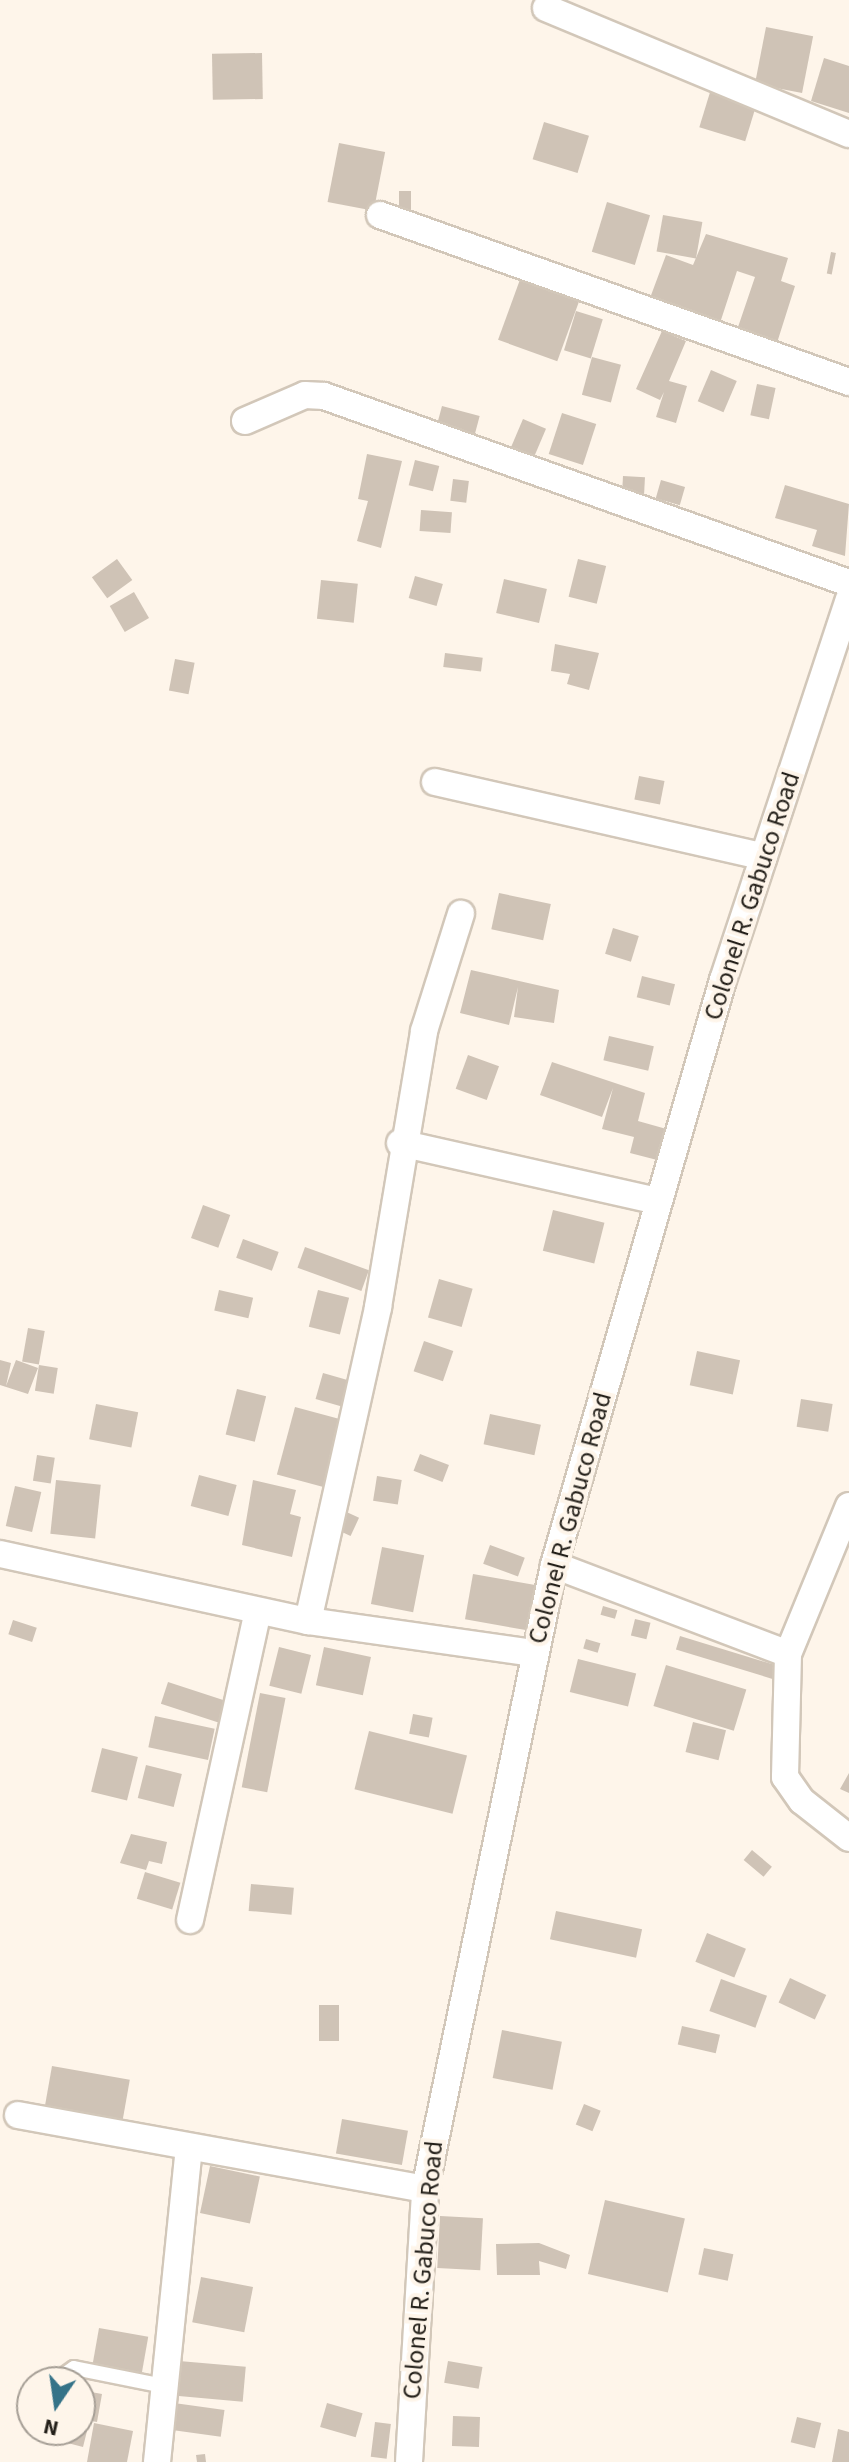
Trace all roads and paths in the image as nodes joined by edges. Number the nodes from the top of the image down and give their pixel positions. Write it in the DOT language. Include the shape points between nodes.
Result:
graph roads {
  1 [pos="546,8"];
  2 [pos="849,134"];
  3 [pos="380,215"];
  4 [pos="849,382"];
  5 [pos="245,421"];
  6 [pos="849,583"];
  7 [pos="849,599"];
  8 [pos="435,782"];
  9 [pos="764,857"];
  10 [pos="461,914"];
  11 [pos="400,1143"];
  12 [pos="658,1201"];
  13 [pos="849,1506"];
  14 [pos="0,1554"];
  15 [pos="554,1565"];
  16 [pos="258,1612"];
  17 [pos="308,1621"];
  18 [pos="534,1653"];
  19 [pos="788,1654"];
  20 [pos="849,1838"];
  21 [pos="190,1920"];
  22 [pos="18,2115"];
  23 [pos="189,2149"];
  24 [pos="425,2189"];
  25 [pos="96,2372"];
  26 [pos="163,2386"];
  27 [pos="157,2462"];
  28 [pos="409,2462"];
  1 -- 2 [label="street"];
  3 -- 4 [label="street"];
  5 -- 6 [label="street" via="305,395 324,396"];
  7 -- 9 [label="street, Colonel R. Gabuco Road"];
  8 -- 9 [label="street"];
  9 -- 12 [label="street, Colonel R. Gabuco Road"];
  10 -- 11 [label="street" via="424,1031"];
  11 -- 12 [label="street"];
  11 -- 17 [label="street" via="378,1307"];
  12 -- 15 [label="street, Colonel R. Gabuco Road"];
  13 -- 19 [label="street"];
  14 -- 16 [label="street"];
  15 -- 18 [label="street, Colonel R. Gabuco Road"];
  15 -- 19 [label="street"];
  16 -- 17 [label="street"];
  16 -- 21 [label="street"];
  17 -- 18 [label="street"];
  18 -- 24 [label="street, Colonel R. Gabuco Road"];
  19 -- 20 [label="street" via="785,1777 802,1801"];
  22 -- 23 [label="street"];
  23 -- 24 [label="street"];
  23 -- 26 [label="street"];
  24 -- 28 [label="street, Colonel R. Gabuco Road"];
  25 -- 26 [label="lane"];
  26 -- 27 [label="street"];
}
